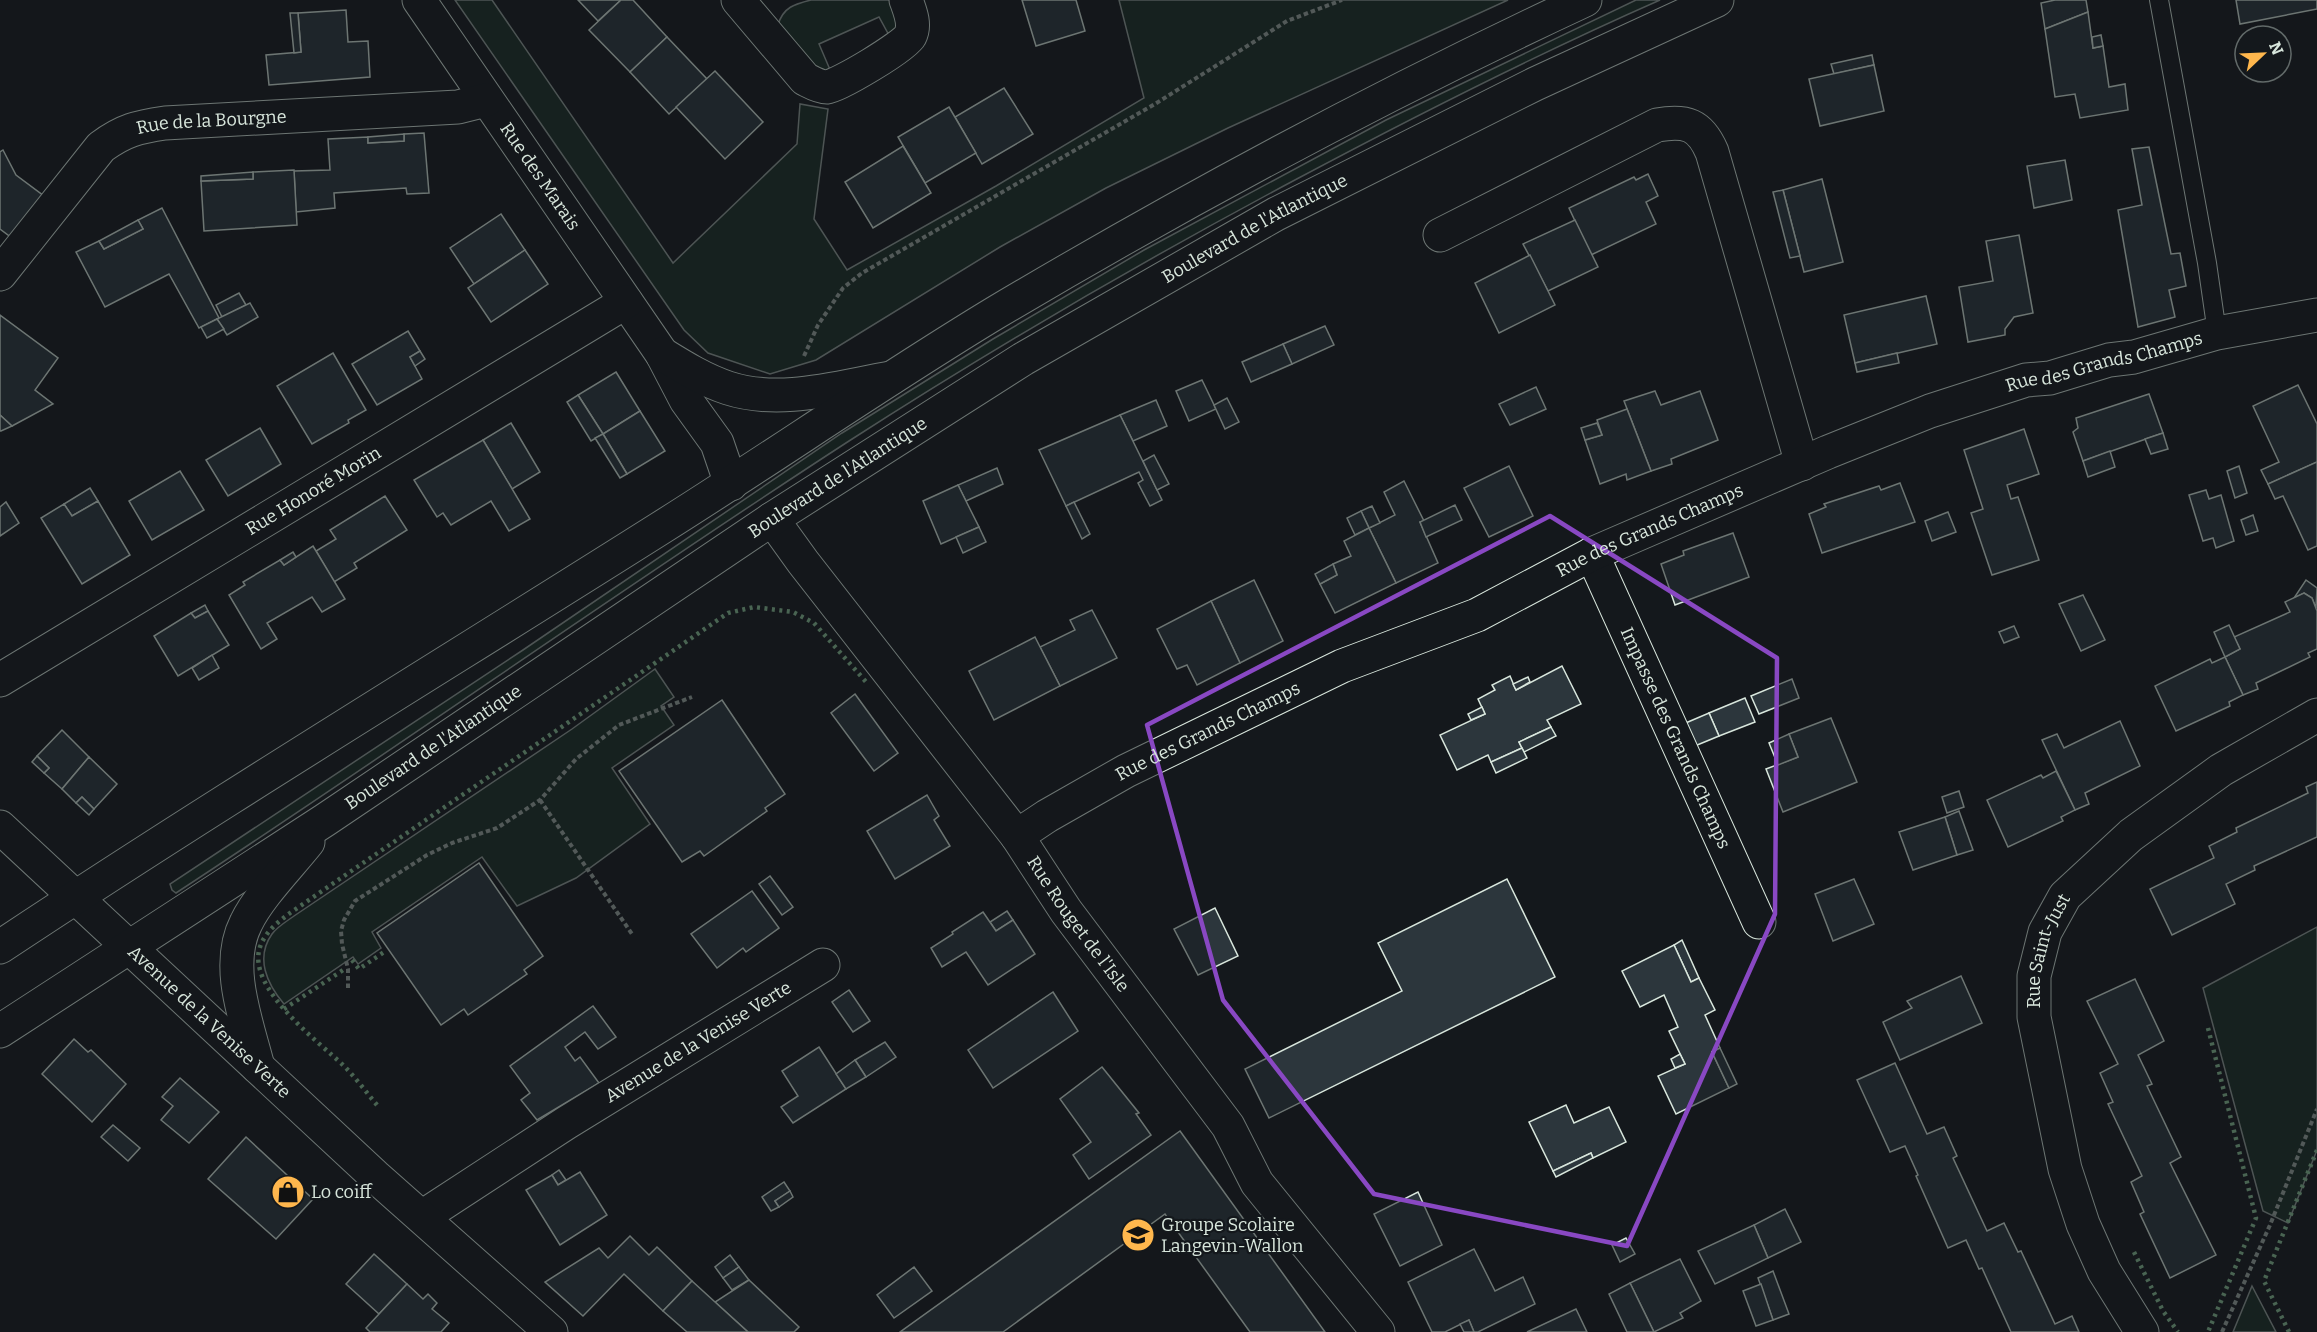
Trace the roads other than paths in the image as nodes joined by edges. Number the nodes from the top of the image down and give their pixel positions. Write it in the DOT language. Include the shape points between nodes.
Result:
graph roads {
  1 [pos="418,0"];
  2 [pos="906,0"];
  3 [pos="1585,0"];
  4 [pos="1717,0"];
  5 [pos="2159,0"];
  6 [pos="754,6"];
  7 [pos="486,100"];
  8 [pos="1440,235"];
  9 [pos="0,274"];
  10 [pos="626,302"];
  11 [pos="2317,315"];
  12 [pos="2217,333"];
  13 [pos="662,354"];
  14 [pos="891,378"];
  15 [pos="1802,464"];
  16 [pos="730,484"];
  17 [pos="772,519"];
  18 [pos="1592,554"];
  19 [pos="0,680"];
  20 [pos="2317,715"];
  21 [pos="325,820"];
  22 [pos="0,827"];
  23 [pos="1017,836"];
  24 [pos="75,898"];
  25 [pos="1759,922"];
  26 [pos="0,947"];
  27 [pos="129,948"];
  28 [pos="824,965"];
  29 [pos="0,1031"];
  30 [pos="258,1067"];
  31 [pos="422,1217"];
  32 [pos="551,1332"];
  33 [pos="1378,1332"];
  34 [pos="2142,1332"];
  1 -- 7 [label="street, Rue des Marais"];
  2 -- 6 [label="street" via="913,29 909,38 878,60 826,87 805,79"];
  3 -- 14 [label="street" via="1376,102 1172,211"];
  4 -- 17 [label="street, Boulevard de l'Atlantique" via="1535,84 1216,247 1023,358"];
  5 -- 12 [label="lane"];
  7 -- 9 [label="street, Rue de la Bourgne" via="458,107 134,128 101,147"];
  7 -- 10 [label="street, Rue des Marais"];
  8 -- 15 [label="street" via="1657,125 1684,123 1698,129 1712,152"];
  10 -- 13 [label="street, Rue des Marais"];
  10 -- 19 [label="street, Rue Honoré Morin"];
  11 -- 12 [label="street, Rue des Grands Champs"];
  12 -- 15 [label="street, Rue des Grands Champs" via="2050,378 2026,380 1930,411"];
  13 -- 14 [label="street, Rue des Marais" via="704,379 765,396"];
  13 -- 16 [label="street, Rue des Marais" via="686,400 717,443"];
  14 -- 16 [label="street"];
  15 -- 18 [label="street, Rue des Grands Champs"];
  16 -- 24 [label="street"];
  17 -- 21 [label="street, Boulevard de l'Atlantique"];
  17 -- 23 [label="street, Rue Rouget de l'Isle"];
  18 -- 23 [label="street, Rue des Grands Champs" via="1478,615 1342,666 1126,771"];
  18 -- 25 [label="street, Impasse des Grands Champs"];
  20 -- 34 [label="street, Rue Saint-Just" via="2222,770 2131,835 2066,896 2045,932 2034,976 2034,1017 2065,1169 2104,1271"];
  21 -- 27 [label="street, Boulevard de l'Atlantique"];
  21 -- 30 [label="street" via="256,907 239,939 237,976"];
  22 -- 24 [label="street, Avenue de la Venise Verte"];
  23 -- 33 [label="street, Rue Rouget de l'Isle" via="1066,911 1228,1126 1257,1183"];
  24 -- 26 [label="street"];
  24 -- 27 [label="street, Avenue de la Venise Verte"];
  27 -- 29 [label="street, Boulevard de l'Atlantique"];
  27 -- 30 [label="street, Avenue de la Venise Verte"];
  28 -- 31 [label="street, Avenue de la Venise Verte" via="566,1123"];
  30 -- 31 [label="street, Avenue de la Venise Verte"];
  31 -- 32 [label="street, Avenue de la Venise Verte"];
}
